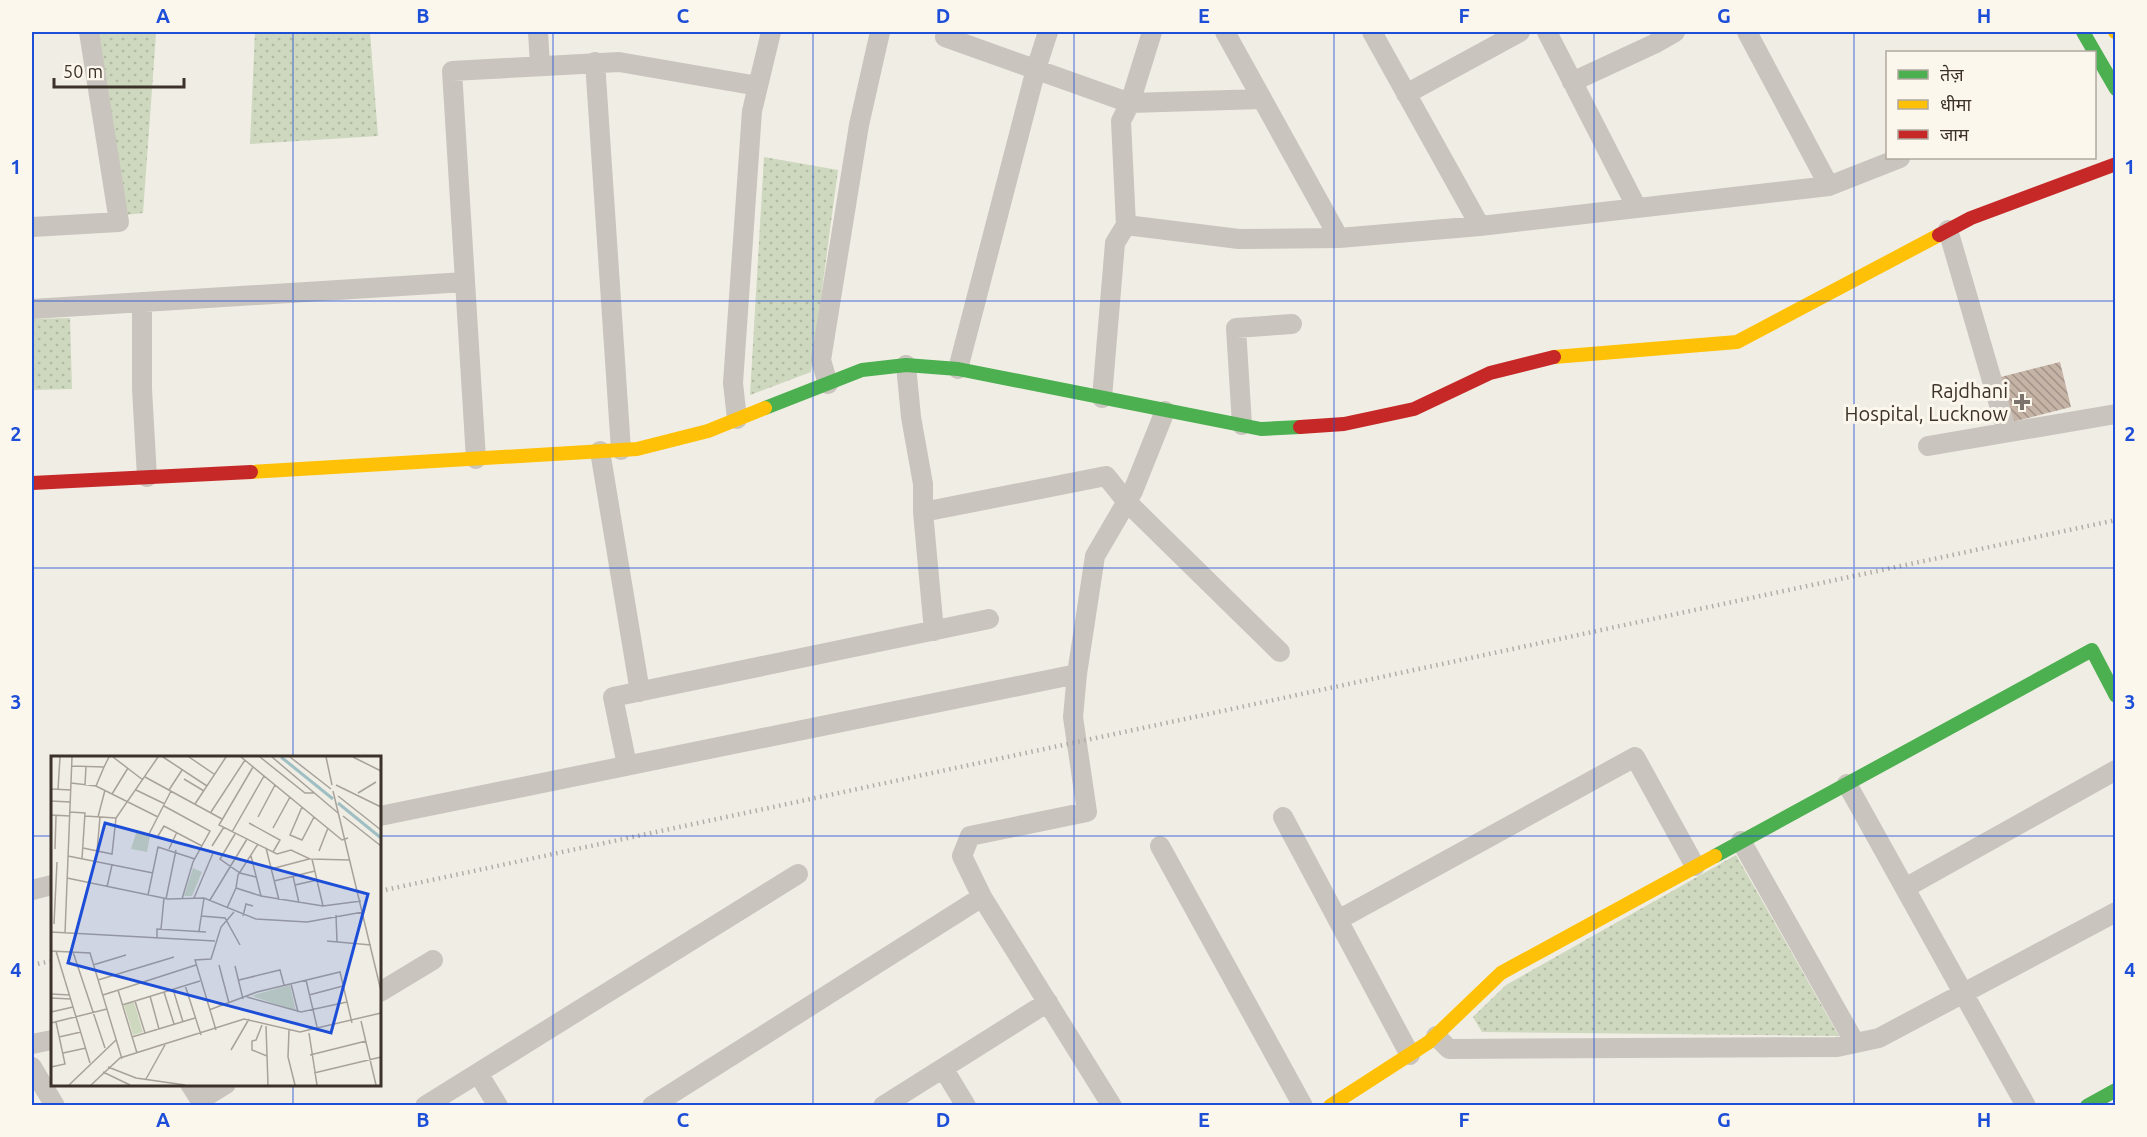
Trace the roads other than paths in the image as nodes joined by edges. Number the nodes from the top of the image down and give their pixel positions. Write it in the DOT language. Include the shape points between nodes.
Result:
graph roads {
  1 [pos="89,32"];
  2 [pos="538,32"];
  3 [pos="771,32"];
  4 [pos="880,32"];
  5 [pos="947,32"];
  6 [pos="1048,32"];
  7 [pos="1152,32"];
  8 [pos="1225,32"];
  9 [pos="1372,32"];
  10 [pos="1520,32"];
  11 [pos="1547,32"];
  12 [pos="1675,32"];
  13 [pos="1747,32"];
  14 [pos="2083,32"];
  15 [pos="2092,51"];
  16 [pos="2096,59"];
  17 [pos="595,62"];
  18 [pos="540,65"];
  19 [pos="1036,69"];
  20 [pos="2106,80"];
  21 [pos="1572,81"];
  22 [pos="758,86"];
  23 [pos="1407,94"];
  24 [pos="1262,99"];
  25 [pos="1130,103"];
  26 [pos="1897,159"];
  27 [pos="2115,164"];
  28 [pos="1829,186"];
  29 [pos="1637,208"];
  30 [pos="1126,225"];
  31 [pos="1480,226"];
  32 [pos="32,227"];
  33 [pos="1948,230"];
  34 [pos="1339,238"];
  35 [pos="465,282"];
  36 [pos="142,302"];
  37 [pos="32,309"];
  38 [pos="1292,324"];
  39 [pos="906,365"];
  40 [pos="958,369"];
  41 [pos="828,384"];
  42 [pos="1102,398"];
  43 [pos="1165,411"];
  44 [pos="2115,414"];
  45 [pos="737,419"];
  46 [pos="1242,425"];
  47 [pos="2007,432"];
  48 [pos="1928,446"];
  49 [pos="621,450"];
  50 [pos="600,451"];
  51 [pos="476,459"];
  52 [pos="147,477"];
  53 [pos="32,483"];
  54 [pos="1127,502"];
  55 [pos="923,512"];
  56 [pos="989,619"];
  57 [pos="934,631"];
  58 [pos="1280,652"];
  59 [pos="1077,674"];
  60 [pos="640,692"];
  61 [pos="2115,696"];
  62 [pos="627,765"];
  63 [pos="2115,770"];
  64 [pos="1847,784"];
  65 [pos="381,816"];
  66 [pos="1283,817"];
  67 [pos="1742,841"];
  68 [pos="1160,846"];
  69 [pos="1695,866"];
  70 [pos="798,874"];
  71 [pos="51,885"];
  72 [pos="1905,888"];
  73 [pos="32,890"];
  74 [pos="982,897"];
  75 [pos="2115,912"];
  76 [pos="1338,920"];
  77 [pos="433,960"];
  78 [pos="381,991"];
  79 [pos="1964,993"];
  80 [pos="1048,1002"];
  81 [pos="1436,1036"];
  82 [pos="51,1040"];
  83 [pos="1855,1043"];
  84 [pos="32,1044"];
  85 [pos="1410,1055"];
  86 [pos="32,1067"];
  87 [pos="943,1068"];
  88 [pos="478,1072"];
  89 [pos="222,1086"];
  90 [pos="2115,1090"];
  91 [pos="198,1097"];
  92 [pos="55,1106"];
  93 [pos="425,1106"];
  94 [pos="498,1106"];
  95 [pos="652,1106"];
  96 [pos="883,1106"];
  97 [pos="966,1106"];
  98 [pos="1112,1106"];
  99 [pos="1303,1106"];
  100 [pos="1330,1106"];
  101 [pos="2026,1106"];
  102 [pos="2087,1106"];
  1 -- 32 [label="street" via="119,222"];
  2 -- 18 [label="street"];
  3 -- 22 [label="street"];
  4 -- 41 [label="street" via="859,125 821,360"];
  5 -- 19 [label="street" via="945,37"];
  6 -- 19 [label="street"];
  7 -- 25 [label="street"];
  8 -- 24 [label="street"];
  9 -- 23 [label="street"];
  10 -- 23 [label="street"];
  11 -- 21 [label="street"];
  12 -- 21 [label="street"];
  13 -- 28 [label="street"];
  14 -- 15 [label="street"];
  16 -- 20 [label="street"];
  17 -- 18 [label="street"];
  17 -- 22 [label="street" via="620,62"];
  17 -- 49 [label="street"];
  18 -- 35 [label="street" via="452,71"];
  19 -- 25 [label="street"];
  19 -- 40 [label="street"];
  21 -- 29 [label="street"];
  22 -- 45 [label="street" via="752,111 733,384"];
  23 -- 31 [label="street"];
  24 -- 25 [label="street"];
  24 -- 34 [label="street"];
  25 -- 30 [label="street" via="1121,121"];
  26 -- 28 [label="street"];
  27 -- 33 [label="street"];
  28 -- 29 [label="street"];
  29 -- 31 [label="street"];
  30 -- 34 [label="street" via="1239,239"];
  30 -- 42 [label="street" via="1115,243"];
  31 -- 34 [label="street"];
  33 -- 46 [label="street" via="1737,342 1548,358 1490,373 1414,409 1344,424 1261,429"];
  33 -- 47 [label="street"];
  35 -- 36 [label="street"];
  35 -- 51 [label="street"];
  36 -- 37 [label="street"];
  36 -- 52 [label="street"];
  38 -- 46 [label="street" via="1236,328"];
  39 -- 40 [label="street"];
  39 -- 41 [label="street" via="862,370"];
  39 -- 55 [label="street" via="923,484"];
  40 -- 42 [label="street"];
  41 -- 45 [label="street"];
  42 -- 43 [label="street"];
  43 -- 46 [label="street"];
  43 -- 54 [label="street"];
  44 -- 47 [label="street"];
  45 -- 49 [label="street" via="708,431"];
  47 -- 48 [label="street"];
  49 -- 50 [label="street"];
  50 -- 51 [label="street"];
  50 -- 60 [label="street"];
  51 -- 52 [label="street"];
  52 -- 53 [label="street"];
  54 -- 55 [label="street" via="1106,476"];
  54 -- 58 [label="street"];
  54 -- 59 [label="street" via="1095,556"];
  55 -- 57 [label="street"];
  56 -- 57 [label="street"];
  57 -- 60 [label="street"];
  59 -- 62 [label="street"];
  59 -- 74 [label="street" via="1072,717 1087,812 970,836 962,856"];
  60 -- 62 [label="street" via="613,697"];
  61 -- 64 [label="street" via="2092,650"];
  62 -- 65 [label="street"];
  63 -- 72 [label="street"];
  64 -- 67 [label="street"];
  64 -- 72 [label="street"];
  66 -- 76 [label="street"];
  67 -- 69 [label="street"];
  67 -- 83 [label="street"];
  68 -- 99 [label="street"];
  69 -- 76 [label="street" via="1635,757"];
  69 -- 81 [label="street" via="1501,973"];
  70 -- 88 [label="street"];
  71 -- 73 [label="street"];
  72 -- 79 [label="street"];
  74 -- 80 [label="street"];
  74 -- 95 [label="street"];
  75 -- 79 [label="street"];
  76 -- 85 [label="street"];
  77 -- 78 [label="street"];
  79 -- 83 [label="street" via="1879,1038"];
  79 -- 101 [label="street"];
  80 -- 87 [label="street"];
  80 -- 98 [label="street"];
  81 -- 83 [label="street" via="1449,1049 1837,1047"];
  81 -- 85 [label="street"];
  82 -- 84 [label="street"];
  85 -- 100 [label="street"];
  86 -- 92 [label="street"];
  87 -- 96 [label="street"];
  87 -- 97 [label="street"];
  88 -- 93 [label="street"];
  88 -- 94 [label="street"];
  89 -- 91 [label="street"];
  90 -- 102 [label="street"];
}
